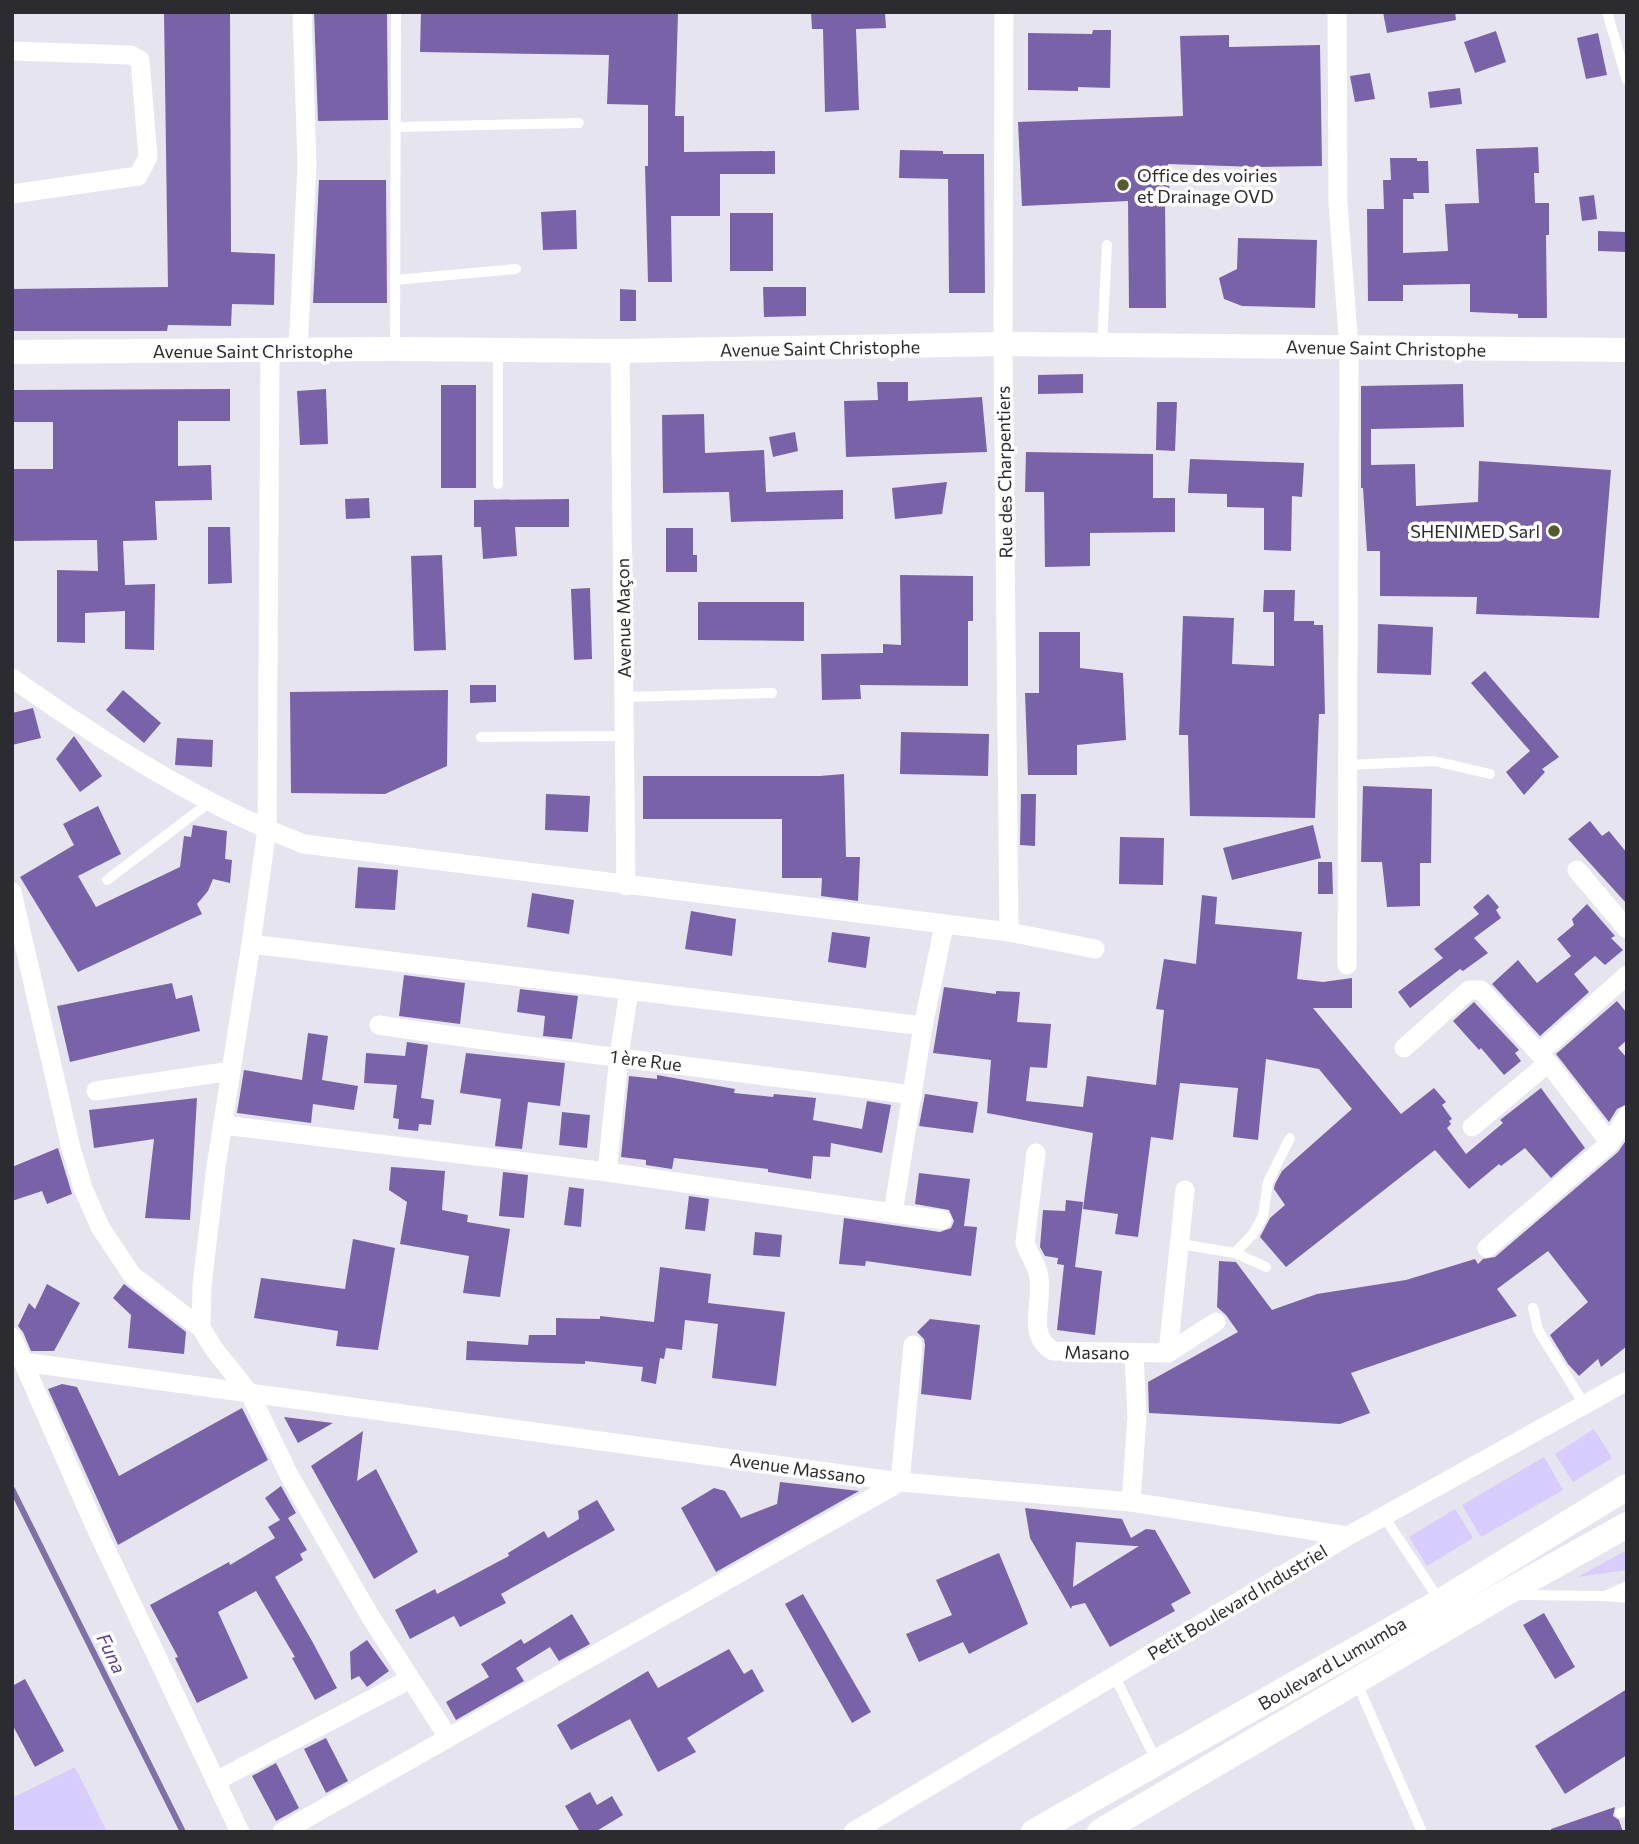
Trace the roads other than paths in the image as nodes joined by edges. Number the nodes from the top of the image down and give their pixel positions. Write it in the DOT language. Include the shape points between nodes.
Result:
graph roads {
  1 [pos="302,12"];
  2 [pos="396,12"];
  3 [pos="1004,12"];
  4 [pos="1336,12"];
  5 [pos="1607,12"];
  6 [pos="12,51"];
  7 [pos="1627,80"];
  8 [pos="579,123"];
  9 [pos="396,127"];
  10 [pos="12,194"];
  11 [pos="1107,245"];
  12 [pos="516,269"];
  13 [pos="395,280"];
  14 [pos="1003,344"];
  15 [pos="1102,346"];
  16 [pos="1349,348"];
  17 [pos="395,349"];
  18 [pos="298,350"];
  19 [pos="498,350"];
  20 [pos="1627,350"];
  21 [pos="270,351"];
  22 [pos="620,351"];
  23 [pos="12,352"];
  24 [pos="498,484"];
  25 [pos="12,678"];
  26 [pos="772,693"];
  27 [pos="624,697"];
  28 [pos="624,736"];
  29 [pos="481,737"];
  30 [pos="1348,765"];
  31 [pos="1490,774"];
  32 [pos="211,801"];
  33 [pos="267,829"];
  34 [pos="1577,870"];
  35 [pos="107,880"];
  36 [pos="626,886"];
  37 [pos="12,892"];
  38 [pos="944,926"];
  39 [pos="1627,929"];
  40 [pos="1009,932"];
  41 [pos="251,944"];
  42 [pos="1095,949"];
  43 [pos="1347,965"];
  44 [pos="1627,975"];
  45 [pos="629,991"];
  46 [pos="379,1025"];
  47 [pos="923,1026"];
  48 [pos="1404,1048"];
  49 [pos="619,1056"];
  50 [pos="1543,1058"];
  51 [pos="231,1071"];
  52 [pos="96,1091"];
  53 [pos="914,1094"];
  54 [pos="1627,1116"];
  55 [pos="223,1125"];
  56 [pos="1472,1127"];
  57 [pos="1290,1138"];
  58 [pos="1610,1143"];
  59 [pos="1036,1153"];
  60 [pos="607,1172"];
  61 [pos="1185,1190"];
  62 [pos="893,1213"];
  63 [pos="942,1220"];
  64 [pos="1180,1244"];
  65 [pos="1487,1248"];
  66 [pos="1235,1253"];
  67 [pos="1266,1267"];
  68 [pos="1533,1308"];
  69 [pos="1216,1322"];
  70 [pos="201,1328"];
  71 [pos="12,1337"];
  72 [pos="913,1345"];
  73 [pos="1134,1353"];
  74 [pos="1168,1353"];
  75 [pos="23,1362"];
  76 [pos="1627,1381"];
  77 [pos="250,1394"];
  78 [pos="1584,1405"];
  79 [pos="900,1482"];
  80 [pos="1627,1487"];
  81 [pos="1131,1503"];
  82 [pos="1383,1515"];
  83 [pos="1627,1525"];
  84 [pos="1348,1536"];
  85 [pos="1494,1585"];
  86 [pos="1627,1586"];
  87 [pos="1605,1596"];
  88 [pos="1627,1598"];
  89 [pos="1440,1602"];
  90 [pos="1114,1675"];
  91 [pos="410,1679"];
  92 [pos="1356,1683"];
  93 [pos="448,1737"];
  94 [pos="1157,1762"];
  95 [pos="216,1781"];
  96 [pos="240,1832"];
  97 [pos="282,1832"];
  98 [pos="853,1832"];
  99 [pos="1034,1832"];
  100 [pos="1100,1832"];
  101 [pos="1422,1832"];
  1 -- 18 [label="street" via="307,165"];
  2 -- 9 [label="lane"];
  3 -- 14 [label="street, Rue des Charpentiers"];
  4 -- 16 [label="street" via="1338,203"];
  5 -- 7 [label="lane"];
  6 -- 10 [label="street" via="131,55 140,60 148,157 138,176"];
  8 -- 9 [label="lane"];
  9 -- 13 [label="lane"];
  11 -- 15 [label="lane"];
  12 -- 13 [label="lane"];
  13 -- 17 [label="lane"];
  14 -- 15 [label="street, Avenue Saint Christophe"];
  14 -- 22 [label="street, Avenue Saint Christophe"];
  14 -- 40 [label="street, Rue des Charpentiers"];
  15 -- 16 [label="street, Avenue Saint Christophe"];
  16 -- 20 [label="street, Avenue Saint Christophe"];
  16 -- 30 [label="street"];
  17 -- 18 [label="street, Avenue Saint Christophe"];
  17 -- 19 [label="street, Avenue Saint Christophe"];
  18 -- 21 [label="street, Avenue Saint Christophe"];
  19 -- 22 [label="street, Avenue Saint Christophe"];
  19 -- 24 [label="lane"];
  21 -- 23 [label="street, Avenue Saint Christophe"];
  21 -- 33 [label="street"];
  22 -- 27 [label="street, Avenue Maçon"];
  25 -- 32 [label="street" via="80,726"];
  26 -- 27 [label="lane"];
  27 -- 28 [label="street, Avenue Maçon"];
  28 -- 29 [label="lane"];
  28 -- 36 [label="street, Avenue Maçon"];
  30 -- 31 [label="lane" via="1434,761"];
  30 -- 43 [label="street"];
  32 -- 33 [label="street"];
  32 -- 35 [label="lane"];
  33 -- 36 [label="street" via="304,844"];
  33 -- 41 [label="street"];
  34 -- 39 [label="street"];
  36 -- 38 [label="street"];
  37 -- 70 [label="street" via="71,1148 100,1227 132,1275"];
  38 -- 40 [label="street"];
  38 -- 47 [label="street"];
  40 -- 42 [label="street"];
  41 -- 45 [label="street"];
  41 -- 51 [label="street"];
  44 -- 50 [label="street"];
  45 -- 47 [label="street"];
  45 -- 49 [label="street"];
  46 -- 49 [label="street, 1 ère Rue"];
  47 -- 53 [label="street"];
  48 -- 50 [label="street" via="1475,989 1481,990"];
  49 -- 53 [label="street, 1 ère Rue"];
  49 -- 60 [label="street"];
  50 -- 56 [label="street"];
  50 -- 58 [label="street"];
  51 -- 52 [label="street"];
  51 -- 55 [label="street"];
  53 -- 62 [label="street"];
  54 -- 58 [label="street"];
  55 -- 60 [label="street"];
  55 -- 70 [label="street" via="202,1285"];
  57 -- 66 [label="lane" via="1268,1182 1263,1216"];
  58 -- 65 [label="street"];
  59 -- 73 [label="street, Masano" via="1025,1242 1040,1277 1037,1333 1041,1344 1053,1351"];
  60 -- 62 [label="street"];
  61 -- 64 [label="street"];
  62 -- 63 [label="street"];
  64 -- 66 [label="lane"];
  64 -- 74 [label="street"];
  66 -- 67 [label="lane"];
  68 -- 78 [label="lane" via="1538,1330"];
  69 -- 74 [label="street"];
  70 -- 77 [label="street"];
  71 -- 75 [label="street"];
  72 -- 79 [label="street"];
  73 -- 74 [label="street, Masano"];
  73 -- 81 [label="street" via="1137,1417"];
  75 -- 77 [label="street, Avenue Massano"];
  75 -- 95 [label="street"];
  76 -- 78 [label="street, Petit Boulevard Industriel"];
  77 -- 79 [label="street, Avenue Massano"];
  77 -- 91 [label="street" via="289,1475"];
  78 -- 82 [label="street, Petit Boulevard Industriel"];
  79 -- 81 [label="street, Avenue Massano"];
  79 -- 93 [label="street"];
  80 -- 85 [label="main road, Boulevard Lumumba"];
  81 -- 84 [label="street, Avenue Massano"];
  82 -- 84 [label="street, Petit Boulevard Industriel"];
  82 -- 89 [label="lane"];
  83 -- 85 [label="main road, Boulevard Lumumba"];
  84 -- 90 [label="street, Petit Boulevard Industriel"];
  85 -- 87 [label="lane"];
  85 -- 89 [label="main road, Boulevard Lumumba"];
  85 -- 92 [label="main road, Boulevard Lumumba"];
  86 -- 87 [label="lane"];
  87 -- 88 [label="lane"];
  89 -- 94 [label="main road, Boulevard Lumumba"];
  90 -- 94 [label="lane"];
  90 -- 98 [label="street, Petit Boulevard Industriel"];
  91 -- 93 [label="street"];
  91 -- 95 [label="street"];
  92 -- 100 [label="main road, Boulevard Lumumba"];
  92 -- 101 [label="lane"];
  93 -- 97 [label="street"];
  94 -- 99 [label="main road, Boulevard Lumumba"];
  95 -- 96 [label="street"];
}
